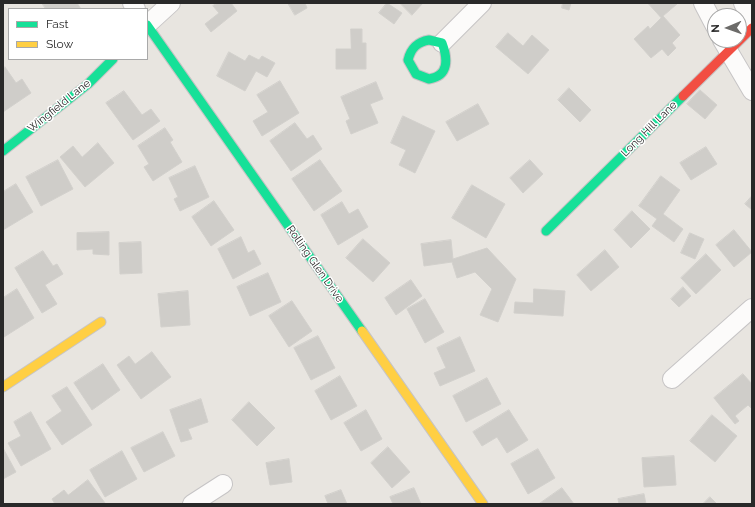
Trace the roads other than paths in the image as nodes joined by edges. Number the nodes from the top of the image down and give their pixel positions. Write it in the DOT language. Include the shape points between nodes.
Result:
graph roads {
  1 [pos="171,3"];
  2 [pos="482,3"];
  3 [pos="742,3"];
  4 [pos="752,20"];
  5 [pos="148,24"];
  6 [pos="148,26"];
  7 [pos="442,42"];
  8 [pos="723,48"];
  9 [pos="726,48"];
  10 [pos="112,60"];
  11 [pos="752,91"];
  12 [pos="3,151"];
  13 [pos="546,231"];
  14 [pos="752,308"];
  15 [pos="101,322"];
  16 [pos="672,379"];
  17 [pos="3,387"];
  18 [pos="223,484"];
  19 [pos="192,504"];
  20 [pos="484,504"];
  1 -- 5 [label="street"];
  2 -- 7 [label="street"];
  3 -- 4 [label="street"];
  6 -- 20 [label="street, Rolling Glen Drive"];
  7 -- 7 [label="street" via="423,41 412,48 408,60 409,67 418,77 431,79 442,72 447,61"];
  8 -- 13 [label="street, Long Hill Lane"];
  9 -- 11 [label="street"];
  10 -- 12 [label="street, Wingfield Lane" via="88,84"];
  14 -- 16 [label="street"];
  15 -- 17 [label="street"];
  18 -- 19 [label="street"];
}
